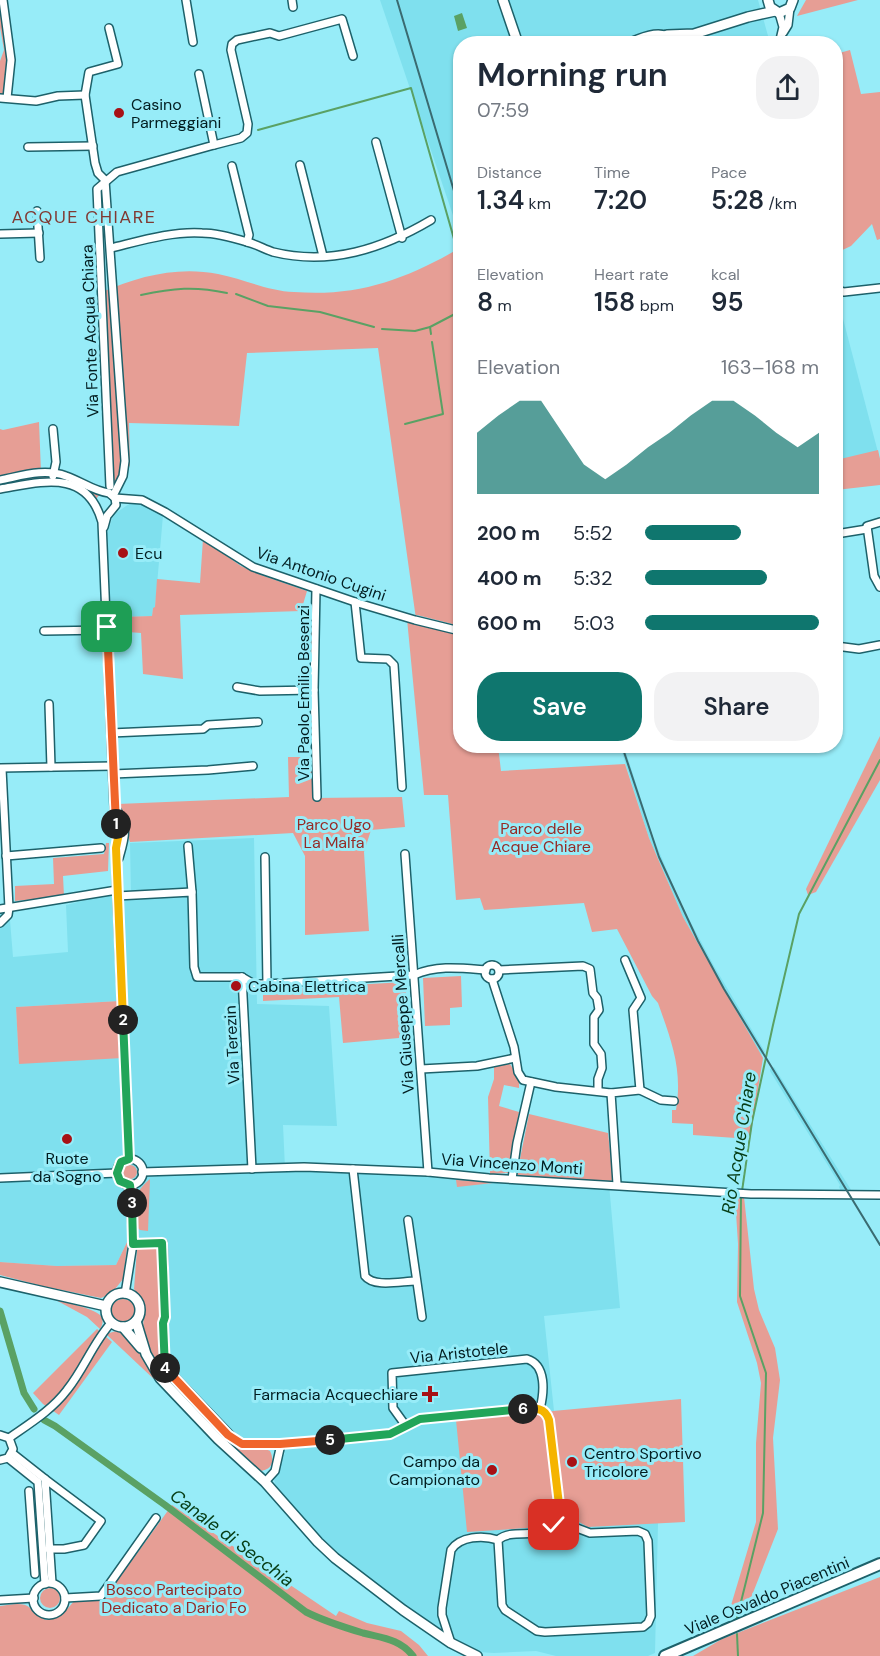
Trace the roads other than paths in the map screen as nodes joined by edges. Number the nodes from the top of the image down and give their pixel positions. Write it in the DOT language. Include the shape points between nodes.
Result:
graph roads {
  1 [pos="3,0"];
  2 [pos="186,0"];
  3 [pos="503,0"];
  4 [pos="768,0"];
  5 [pos="793,3"];
  6 [pos="777,12"];
  7 [pos="748,17"];
  8 [pos="109,28"];
  9 [pos="694,34"];
  10 [pos="666,35"];
  11 [pos="782,35"];
  12 [pos="515,36"];
  13 [pos="657,36"];
  14 [pos="692,36"];
  15 [pos="193,42"];
  16 [pos="353,56"];
  17 [pos="200,74"];
  18 [pos="85,95"];
  19 [pos="4,98"];
  20 [pos="376,142"];
  21 [pos="214,145"];
  22 [pos="93,146"];
  23 [pos="28,147"];
  24 [pos="300,165"];
  25 [pos="232,166"];
  26 [pos="105,180"];
  27 [pos="37,211"];
  28 [pos="431,220"];
  29 [pos="39,232"];
  30 [pos="0,234"];
  31 [pos="402,238"];
  32 [pos="247,242"];
  33 [pos="111,248"];
  34 [pos="323,256"];
  35 [pos="39,258"];
  36 [pos="880,288"];
  37 [pos="843,292"];
  38 [pos="53,429"];
  39 [pos="124,470"];
  40 [pos="53,473"];
  41 [pos="0,480"];
  42 [pos="52,481"];
  43 [pos="0,489"];
  44 [pos="105,490"];
  45 [pos="114,497"];
  46 [pos="132,500"];
  47 [pos="96,507"];
  48 [pos="112,511"];
  49 [pos="880,522"];
  50 [pos="867,529"];
  51 [pos="103,530"];
  52 [pos="843,533"];
  53 [pos="880,587"];
  54 [pos="316,589"];
  55 [pos="356,602"];
  56 [pos="453,629"];
  57 [pos="107,630"];
  58 [pos="44,631"];
  59 [pos="880,645"];
  60 [pos="843,647"];
  61 [pos="237,687"];
  62 [pos="314,690"];
  63 [pos="49,704"];
  64 [pos="258,722"];
  65 [pos="111,733"];
  66 [pos="253,766"];
  67 [pos="51,767"];
  68 [pos="1,768"];
  69 [pos="113,770"];
  70 [pos="402,787"];
  71 [pos="317,797"];
  72 [pos="2,842"];
  73 [pos="188,846"];
  74 [pos="101,848"];
  75 [pos="405,854"];
  76 [pos="6,856"];
  77 [pos="265,857"];
  78 [pos="192,892"];
  79 [pos="117,893"];
  80 [pos="9,908"];
  81 [pos="0,909"];
  82 [pos="0,923"];
  83 [pos="625,960"];
  84 [pos="486,970"];
  85 [pos="499,970"];
  86 [pos="414,975"];
  87 [pos="242,978"];
  88 [pos="492,978"];
  89 [pos="267,984"];
  90 [pos="515,1058"];
  91 [pos="421,1069"];
  92 [pos="531,1082"];
  93 [pos="640,1090"];
  94 [pos="598,1091"];
  95 [pos="611,1092"];
  96 [pos="674,1101"];
  97 [pos="129,1159"];
  98 [pos="252,1169"];
  99 [pos="353,1169"];
  100 [pos="142,1172"];
  101 [pos="428,1172"];
  102 [pos="117,1173"];
  103 [pos="0,1178"];
  104 [pos="512,1179"];
  105 [pos="617,1184"];
  106 [pos="130,1185"];
  107 [pos="880,1195"];
  108 [pos="408,1220"];
  109 [pos="133,1244"];
  110 [pos="416,1281"];
  111 [pos="0,1282"];
  112 [pos="125,1294"];
  113 [pos="106,1306"];
  114 [pos="422,1317"];
  115 [pos="136,1321"];
  116 [pos="111,1323"];
  117 [pos="123,1327"];
  118 [pos="146,1354"];
  119 [pos="540,1409"];
  120 [pos="405,1426"];
  121 [pos="0,1435"];
  122 [pos="9,1438"];
  123 [pos="280,1444"];
  124 [pos="10,1455"];
  125 [pos="0,1460"];
  126 [pos="45,1479"];
  127 [pos="265,1482"];
  128 [pos="30,1491"];
  129 [pos="560,1513"];
  130 [pos="156,1518"];
  131 [pos="554,1525"];
  132 [pos="569,1526"];
  133 [pos="498,1540"];
  134 [pos="34,1542"];
  135 [pos="43,1542"];
  136 [pos="49,1549"];
  137 [pos="880,1564"];
  138 [pos="35,1574"];
  139 [pos="48,1583"];
  140 [pos="34,1598"];
  141 [pos="65,1598"];
  142 [pos="0,1600"];
  143 [pos="717,1634"];
  144 [pos="451,1643"];
  145 [pos="477,1656"];
  146 [pos="665,1656"];
  147 [pos="681,1656"];
  1 -- 19 [label="street" via="11,60"];
  2 -- 15 [label="street"];
  3 -- 12 [label="main road"];
  4 -- 6 [label="main road"];
  4 -- 7 [label="main road"];
  5 -- 6 [label="main road"];
  5 -- 11 [label="street"];
  6 -- 7 [label="main road"];
  6 -- 11 [label="street" via="783,23"];
  7 -- 9 [label="main road"];
  8 -- 18 [label="street" via="118,64 89,72"];
  9 -- 10 [label="main road"];
  9 -- 14 [label="main road"];
  10 -- 13 [label="main road"];
  16 -- 21 [label="street" via="342,19 279,36 270,33 237,40 231,50 247,133"];
  17 -- 21 [label="street"];
  18 -- 19 [label="street" via="36,101"];
  18 -- 22 [label="street"];
  20 -- 31 [label="street"];
  21 -- 26 [label="street" via="117,172"];
  22 -- 23 [label="street"];
  22 -- 26 [label="street" via="98,173"];
  24 -- 34 [label="street"];
  25 -- 32 [label="street" via="249,235"];
  26 -- 33 [label="street"];
  26 -- 44 [label="street, Via Fonte Acqua Chiara" via="97,189"];
  27 -- 29 [label="street"];
  28 -- 31 [label="street"];
  29 -- 30 [label="street"];
  29 -- 35 [label="street"];
  31 -- 34 [label="street" via="365,250"];
  32 -- 33 [label="street" via="202,233 162,236"];
  32 -- 34 [label="street" via="272,251"];
  33 -- 39 [label="street"];
  36 -- 37 [label="street"];
  38 -- 40 [label="street"];
  39 -- 44 [label="street"];
  39 -- 45 [label="street"];
  40 -- 41 [label="street, Via Antonio Cugini"];
  40 -- 42 [label="street"];
  40 -- 44 [label="street, Via Antonio Cugini"];
  42 -- 43 [label="street"];
  42 -- 47 [label="street" via="79,489"];
  44 -- 45 [label="street, Via Antonio Cugini"];
  44 -- 47 [label="street" via="96,497"];
  45 -- 46 [label="street, Via Antonio Cugini"];
  45 -- 48 [label="street"];
  46 -- 48 [label="street"];
  46 -- 54 [label="street, Via Antonio Cugini" via="142,500 165,512 253,567"];
  47 -- 48 [label="street" via="103,513"];
  47 -- 51 [label="street"];
  48 -- 51 [label="street"];
  49 -- 50 [label="street"];
  50 -- 52 [label="street"];
  50 -- 53 [label="street" via="874,576"];
  51 -- 57 [label="street"];
  54 -- 55 [label="street, Via Antonio Cugini"];
  54 -- 62 [label="street, Via Paolo Emilio Besenzi"];
  55 -- 56 [label="street, Via Antonio Cugini"];
  55 -- 70 [label="street" via="361,658 388,659 393,663"];
  57 -- 58 [label="street"];
  57 -- 65 [label="street"];
  59 -- 60 [label="street"];
  61 -- 62 [label="street" via="260,691"];
  62 -- 71 [label="street, Via Paolo Emilio Besenzi"];
  63 -- 67 [label="street"];
  64 -- 65 [label="street"];
  65 -- 69 [label="street"];
  66 -- 69 [label="street"];
  67 -- 68 [label="street"];
  67 -- 69 [label="street"];
  68 -- 72 [label="street"];
  69 -- 79 [label="street" via="114,806 126,830 117,863"];
  72 -- 76 [label="street"];
  73 -- 78 [label="street"];
  74 -- 76 [label="street"];
  75 -- 86 [label="street, Via Giuseppe Mercalli"];
  76 -- 80 [label="street"];
  77 -- 89 [label="street"];
  78 -- 79 [label="street"];
  78 -- 87 [label="street" via="197,977"];
  79 -- 80 [label="street"];
  79 -- 97 [label="street"];
  80 -- 81 [label="street"];
  80 -- 82 [label="street"];
  83 -- 93 [label="street" via="641,998 633,1010"];
  84 -- 85 [label="street" via="494,965"];
  84 -- 86 [label="street" via="429,968"];
  84 -- 88 [label="street"];
  85 -- 88 [label="street"];
  85 -- 94 [label="street" via="583,966 590,969 599,1011 594,1017 594,1044 601,1054 602,1068"];
  86 -- 89 [label="street"];
  86 -- 91 [label="street, Via Giuseppe Mercalli"];
  87 -- 89 [label="street" via="254,984"];
  87 -- 98 [label="street, Via Terezin"];
  88 -- 90 [label="street"];
  90 -- 91 [label="street" via="477,1066"];
  90 -- 92 [label="street" via="518,1072"];
  91 -- 101 [label="street, Via Giuseppe Mercalli"];
  92 -- 94 [label="street"];
  92 -- 104 [label="street"];
  93 -- 95 [label="street"];
  93 -- 96 [label="street" via="661,1100"];
  94 -- 95 [label="street"];
  95 -- 105 [label="street"];
  97 -- 100 [label="street" via="137,1161"];
  97 -- 102 [label="street" via="121,1162"];
  98 -- 99 [label="street, Via Vincenzo Monti"];
  98 -- 100 [label="street, Via Vincenzo Monti"];
  99 -- 101 [label="street, Via Vincenzo Monti"];
  99 -- 110 [label="street" via="365,1276 376,1283"];
  100 -- 106 [label="street" via="138,1182"];
  101 -- 104 [label="street, Via Vincenzo Monti"];
  102 -- 103 [label="street"];
  102 -- 106 [label="street" via="120,1181"];
  104 -- 105 [label="street, Via Vincenzo Monti"];
  105 -- 107 [label="street, Via Vincenzo Monti" via="751,1194"];
  106 -- 109 [label="street"];
  108 -- 110 [label="street"];
  109 -- 112 [label="street"];
  109 -- 123 [label="street" via="162,1243 164,1366 236,1441"];
  110 -- 114 [label="street"];
  111 -- 113 [label="main road"];
  112 -- 113 [label="main road" via="116,1295"];
  112 -- 115 [label="main road" via="137,1302 140,1311"];
  113 -- 116 [label="main road"];
  115 -- 117 [label="main road"];
  115 -- 118 [label="main road"];
  116 -- 117 [label="main road"];
  116 -- 122 [label="street" via="67,1391"];
  117 -- 118 [label="main road"];
  118 -- 127 [label="main road" via="178,1398"];
  119 -- 120 [label="street" via="420,1419"];
  119 -- 120 [label="street, Via Aristotele" via="540,1369 536,1362 527,1359 392,1373 393,1408"];
  119 -- 129 [label="street, Via Aristotele" via="549,1420"];
  120 -- 123 [label="street" via="390,1434"];
  121 -- 122 [label="street"];
  122 -- 124 [label="street" via="13,1445"];
  123 -- 127 [label="street" via="275,1471"];
  124 -- 125 [label="street"];
  124 -- 126 [label="street"];
  124 -- 135 [label="street" via="38,1482"];
  126 -- 136 [label="street"];
  126 -- 136 [label="street" via="101,1521 84,1545"];
  127 -- 144 [label="main road" via="335,1558"];
  128 -- 134 [label="street"];
  129 -- 131 [label="street" via="554,1518"];
  129 -- 132 [label="street, Via Aristotele" via="569,1517"];
  130 -- 141 [label="street" via="101,1596"];
  131 -- 132 [label="street" via="560,1530"];
  131 -- 133 [label="street" via="542,1533 503,1536"];
  132 -- 133 [label="street" via="590,1533 645,1534 651,1616 643,1627 537,1631 503,1607"];
  133 -- 144 [label="street" via="465,1539 451,1550 442,1616"];
  134 -- 135 [label="street"];
  134 -- 138 [label="street"];
  135 -- 139 [label="street"];
  136 -- 139 [label="street"];
  137 -- 143 [label="main road, Viale Osvaldo Piacentini"];
  139 -- 140 [label="street" via="37,1589"];
  139 -- 141 [label="street" via="63,1590"];
  140 -- 141 [label="street" via="36,1608 44,1614 59,1611"];
  140 -- 142 [label="street"];
  143 -- 146 [label="main road, Viale Osvaldo Piacentini"];
  143 -- 147 [label="main road"];
  144 -- 145 [label="main road"];
}
